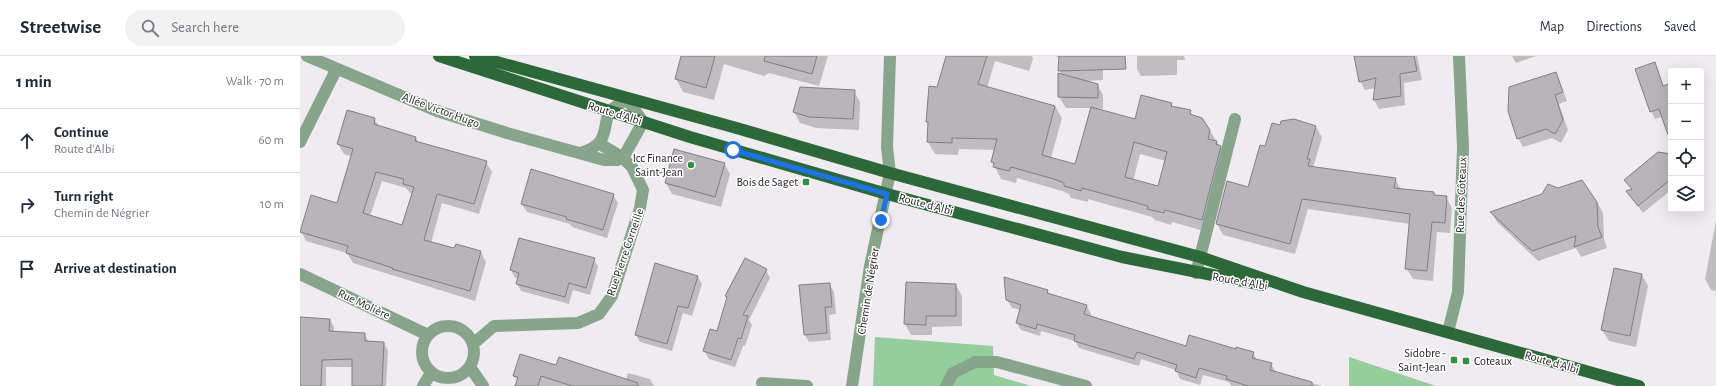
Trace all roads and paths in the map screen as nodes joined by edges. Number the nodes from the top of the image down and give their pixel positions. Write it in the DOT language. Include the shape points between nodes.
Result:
graph roads {
  1 [pos="307,56"];
  2 [pos="439,56"];
  3 [pos="475,56"];
  4 [pos="890,56"];
  5 [pos="1459,56"];
  6 [pos="336,70"];
  7 [pos="627,99"];
  8 [pos="608,112"];
  9 [pos="1235,120"];
  10 [pos="643,122"];
  11 [pos="300,142"];
  12 [pos="600,144"];
  13 [pos="580,153"];
  14 [pos="623,158"];
  15 [pos="890,173"];
  16 [pos="887,194"];
  17 [pos="1200,257"];
  18 [pos="1196,273"];
  19 [pos="300,274"];
  20 [pos="1304,292"];
  21 [pos="1448,332"];
  22 [pos="428,335"];
  23 [pos="473,344"];
  24 [pos="470,367"];
  25 [pos="431,373"];
  26 [pos="762,383"];
  27 [pos="423,386"];
  28 [pos="483,386"];
  29 [pos="807,386"];
  30 [pos="852,386"];
  31 [pos="946,386"];
  32 [pos="1086,386"];
  33 [pos="1639,386"];
  1 -- 6 [label="street, Allée Victor Hugo"];
  2 -- 8 [label="main road, Route d'Albi"];
  3 -- 7 [label="main road, Route d'Albi"];
  4 -- 15 [label="street, Chemin de Négrier" via="887,147"];
  5 -- 21 [label="street, Rue des Côteaux" via="1463,147 1458,292"];
  6 -- 11 [label="street"];
  6 -- 13 [label="street, Allée Victor Hugo" via="437,111"];
  7 -- 8 [label="street"];
  7 -- 10 [label="street"];
  7 -- 15 [label="main road, Route d'Albi"];
  8 -- 10 [label="main road, Route d'Albi"];
  8 -- 12 [label="street"];
  9 -- 17 [label="street"];
  10 -- 14 [label="street"];
  10 -- 16 [label="main road, Route d'Albi"];
  12 -- 13 [label="street"];
  12 -- 14 [label="street, Rue Pierre Corneille"];
  13 -- 14 [label="street, Allée Victor Hugo" via="604,160"];
  14 -- 23 [label="street, Rue Pierre Corneille" via="638,177 643,190 640,208 612,296 599,314 578,323 494,326"];
  15 -- 16 [label="street, Chemin de Négrier"];
  15 -- 17 [label="main road, Route d'Albi"];
  16 -- 18 [label="main road, Route d'Albi" via="1056,240"];
  16 -- 30 [label="street, Chemin de Négrier" via="870,266"];
  17 -- 18 [label="street"];
  17 -- 20 [label="main road, Route d'Albi"];
  18 -- 20 [label="main road, Route d'Albi"];
  19 -- 22 [label="street, Rue Molière"];
  20 -- 21 [label="main road, Route d'Albi"];
  21 -- 33 [label="main road, Route d'Albi"];
  22 -- 23 [label="street" via="435,329 453,326 466,333"];
  22 -- 25 [label="street" via="422,344 421,355"];
  23 -- 24 [label="street" via="474,360"];
  24 -- 25 [label="street" via="456,378 447,379"];
  24 -- 28 [label="street"];
  25 -- 27 [label="street"];
  26 -- 29 [label="street"];
  31 -- 32 [label="street" via="953,373 975,362 997,362"];
}
